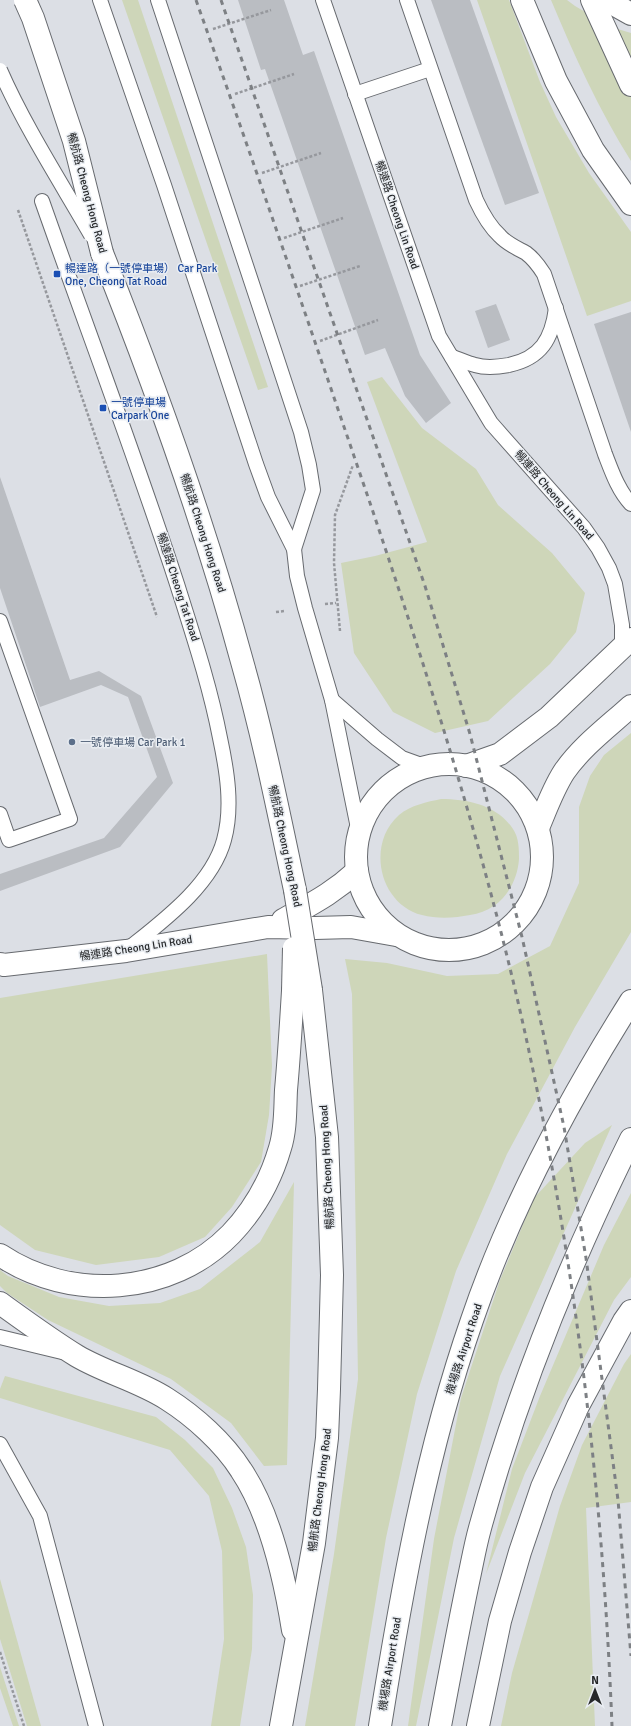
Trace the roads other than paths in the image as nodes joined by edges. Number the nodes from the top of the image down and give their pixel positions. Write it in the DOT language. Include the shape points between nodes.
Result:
graph roads {
  1 [pos="25,0"];
  2 [pos="100,0"];
  3 [pos="158,0"];
  4 [pos="323,0"];
  5 [pos="407,0"];
  6 [pos="522,0"];
  7 [pos="592,0"];
  8 [pos="606,0"];
  9 [pos="631,14"];
  10 [pos="430,69"];
  11 [pos="0,70"];
  12 [pos="631,86"];
  13 [pos="355,94"];
  14 [pos="42,201"];
  15 [pos="631,204"];
  16 [pos="102,253"];
  17 [pos="556,307"];
  18 [pos="452,357"];
  19 [pos="631,504"];
  20 [pos="294,549"];
  21 [pos="0,621"];
  22 [pos="4,643"];
  23 [pos="628,645"];
  24 [pos="332,700"];
  25 [pos="631,706"];
  26 [pos="466,766"];
  27 [pos="427,767"];
  28 [pos="0,814"];
  29 [pos="538,828"];
  30 [pos="359,833"];
  31 [pos="356,871"];
  32 [pos="268,927"];
  33 [pos="396,935"];
  34 [pos="126,951"];
  35 [pos="1,966"];
  36 [pos="302,990"];
  37 [pos="631,1001"];
  38 [pos="631,1139"];
  39 [pos="0,1255"];
  40 [pos="0,1302"];
  41 [pos="631,1311"];
  42 [pos="0,1337"];
  43 [pos="78,1356"];
  44 [pos="0,1444"];
  45 [pos="295,1645"];
  46 [pos="96,1726"];
  47 [pos="281,1726"];
  48 [pos="380,1726"];
  49 [pos="440,1726"];
  50 [pos="478,1726"];
  1 -- 16 [label="street, 暢航路 Cheong Hong Road, bridge" via="69,127"];
  2 -- 20 [label="lane" via="164,184 256,464 268,497"];
  3 -- 20 [label="lane" via="301,432 312,490"];
  4 -- 13 [label="lane, 暢連路 Cheong Lin Road"];
  5 -- 10 [label="lane"];
  6 -- 15 [label="street" via="556,81 593,150"];
  7 -- 12 [label="street"];
  8 -- 9 [label="street"];
  10 -- 13 [label="lane"];
  10 -- 17 [label="lane" via="476,200 486,220 499,236 535,260 544,274"];
  11 -- 16 [label="lane, bridge" via="37,142"];
  13 -- 18 [label="lane, 暢連路 Cheong Lin Road" via="439,336"];
  14 -- 34 [label="lane, 暢達路 Cheong Tat Road" via="156,518 211,696 226,767 228,816 224,840 214,865 160,923"];
  16 -- 36 [label="street, 暢航路 Cheong Hong Road, bridge" via="170,432 244,666 295,890"];
  17 -- 18 [label="lane" via="554,325 546,342 536,354 520,362 499,366 476,366"];
  17 -- 19 [label="lane" via="605,454 616,481"];
  18 -- 23 [label="lane, 暢連路 Cheong Lin Road" via="490,423 584,528 598,548 615,584"];
  20 -- 24 [label="lane" via="297,576"];
  21 -- 22 [label="lane"];
  22 -- 28 [label="lane" via="70,819 9,840"];
  23 -- 26 [label="street, 暢連路 Cheong Lin Road" via="549,716 500,754"];
  24 -- 27 [label="lane" via="402,758"];
  24 -- 30 [label="lane"];
  25 -- 29 [label="street" via="581,751 564,771"];
  26 -- 27 [label="street" via="447,764"];
  26 -- 29 [label="street" via="482,770 512,788 529,808"];
  27 -- 30 [label="street" via="391,784 377,798 366,815"];
  29 -- 33 [label="street" via="543,853 541,879 531,903 515,923 495,939 471,948 445,951 420,946"];
  30 -- 31 [label="street" via="355,851"];
  31 -- 32 [label="street, 暢連路 Cheong Lin Road" via="324,898"];
  31 -- 33 [label="street" via="364,896 377,918"];
  32 -- 33 [label="street, 暢連路 Cheong Lin Road" via="351,926"];
  32 -- 34 [label="street, 暢連路 Cheong Lin Road"];
  34 -- 35 [label="street, 暢連路 Cheong Lin Road"];
  36 -- 39 [label="street" via="283,1137 266,1184 244,1219 230,1235 199,1259 163,1276 144,1282 104,1287 60,1282 22,1268"];
  36 -- 45 [label="street, 暢航路 Cheong Hong Road" via="328,1137 332,1275 327,1431 322,1483"];
  37 -- 48 [label="street, 機場路 Airport Road" via="572,1100 529,1185 497,1254 471,1321 441,1418 420,1502"];
  38 -- 49 [label="street" via="577,1252 542,1339 506,1441 480,1529"];
  40 -- 43 [label="street"];
  41 -- 50 [label="street" via="578,1406 542,1488 500,1621"];
  42 -- 43 [label="lane"];
  43 -- 45 [label="street" via="139,1384 189,1414 210,1432 241,1469 264,1516 277,1558 289,1605"];
  44 -- 46 [label="lane" via="40,1516"];
  45 -- 47 [label="street, 暢航路 Cheong Hong Road"];
}
